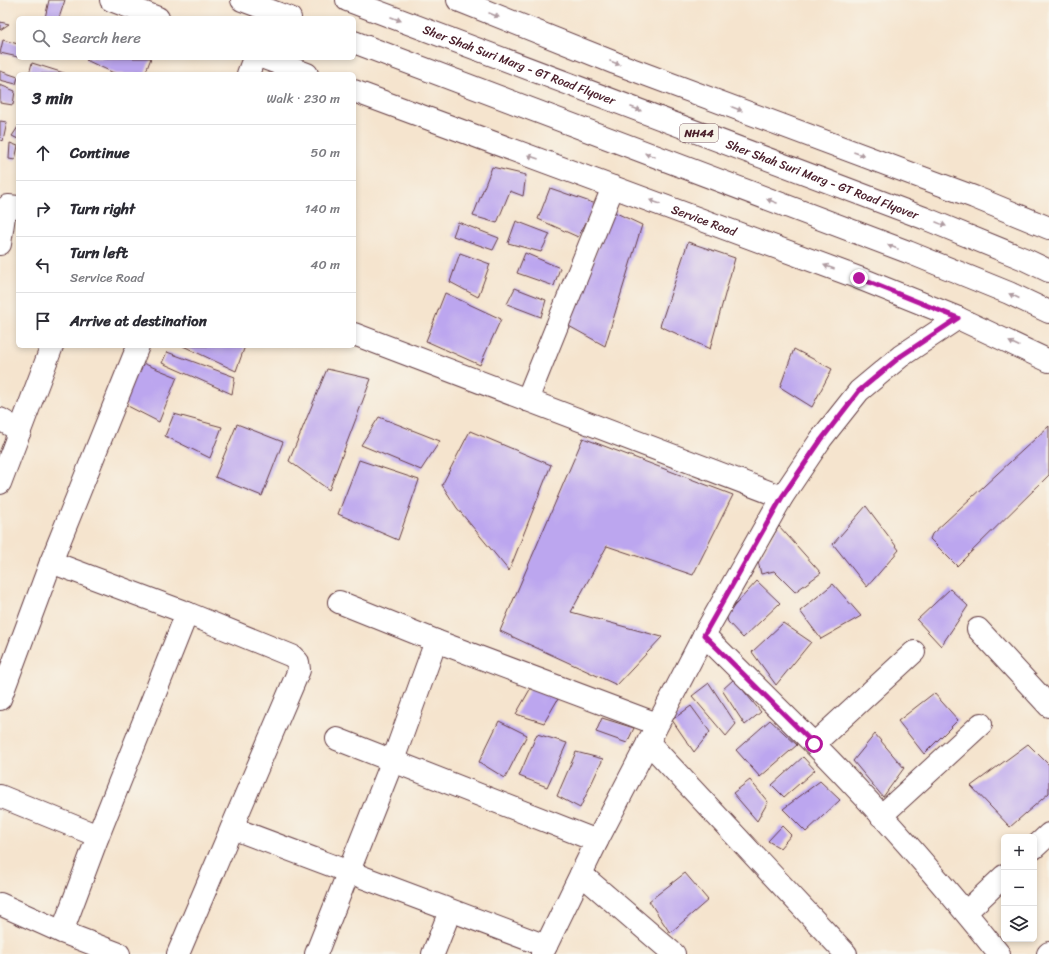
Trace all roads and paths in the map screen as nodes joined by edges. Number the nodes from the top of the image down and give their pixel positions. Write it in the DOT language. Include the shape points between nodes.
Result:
graph roads {
  1 [pos="111,0"];
  2 [pos="242,0"];
  3 [pos="346,0"];
  4 [pos="458,0"];
  5 [pos="153,16"];
  6 [pos="285,16"];
  7 [pos="356,43"];
  8 [pos="253,60"];
  9 [pos="269,60"];
  10 [pos="249,72"];
  11 [pos="302,72"];
  12 [pos="356,92"];
  13 [pos="612,187"];
  14 [pos="16,207"];
  15 [pos="1046,222"];
  16 [pos="0,244"];
  17 [pos="1049,271"];
  18 [pos="1049,312"];
  19 [pos="958,318"];
  20 [pos="356,335"];
  21 [pos="51,348"];
  22 [pos="137,348"];
  23 [pos="1049,361"];
  24 [pos="527,400"];
  25 [pos="0,419"];
  26 [pos="20,431"];
  27 [pos="0,483"];
  28 [pos="782,497"];
  29 [pos="51,562"];
  30 [pos="339,602"];
  31 [pos="187,613"];
  32 [pos="978,629"];
  33 [pos="704,635"];
  34 [pos="436,641"];
  35 [pos="914,652"];
  36 [pos="0,698"];
  37 [pos="1049,706"];
  38 [pos="982,724"];
  39 [pos="653,733"];
  40 [pos="338,739"];
  41 [pos="814,744"];
  42 [pos="393,760"];
  43 [pos="0,796"];
  44 [pos="881,816"];
  45 [pos="232,828"];
  46 [pos="1049,834"];
  47 [pos="98,836"];
  48 [pos="597,841"];
  49 [pos="1037,845"];
  50 [pos="347,872"];
  51 [pos="581,874"];
  52 [pos="1001,879"];
  53 [pos="0,904"];
  54 [pos="450,910"];
  55 [pos="966,912"];
  56 [pos="62,932"];
  57 [pos="544,950"];
  58 [pos="120,954"];
  59 [pos="178,954"];
  60 [pos="316,954"];
  61 [pos="433,954"];
  62 [pos="674,954"];
  63 [pos="846,954"];
  64 [pos="999,954"];
  1 -- 5 [label="main road"];
  2 -- 6 [label="main road"];
  3 -- 17 [label="main road, Sher Shah Suri Marg - GT Road Flyover / NH44, one-way" via="924,218"];
  4 -- 15 [label="main road, one-way" via="615,64"];
  18 -- 7 [label="main road, one-way" via="908,252"];
  8 -- 10 [label="main road"];
  9 -- 11 [label="main road"];
  13 -- 12 [label="main road, Service Road, one-way"];
  19 -- 13 [label="main road, Service Road, one-way" via="859,278"];
  13 -- 24 [label="main road"];
  14 -- 16 [label="main road" via="8,206"];
  23 -- 19 [label="main road, Service Road, one-way"];
  19 -- 28 [label="main road" via="901,356 859,391"];
  20 -- 24 [label="main road"];
  21 -- 26 [label="main road"];
  22 -- 29 [label="main road"];
  24 -- 28 [label="main road"];
  25 -- 26 [label="main road"];
  26 -- 27 [label="main road"];
  28 -- 33 [label="main road"];
  29 -- 31 [label="main road"];
  29 -- 36 [label="main road"];
  30 -- 34 [label="main road"];
  31 -- 45 [label="main road" via="292,656 298,662 299,670"];
  31 -- 47 [label="main road"];
  32 -- 37 [label="main road"];
  33 -- 39 [label="main road"];
  33 -- 41 [label="main road"];
  34 -- 39 [label="main road"];
  34 -- 42 [label="main road"];
  35 -- 41 [label="main road"];
  38 -- 44 [label="main road"];
  39 -- 48 [label="main road"];
  39 -- 63 [label="main road"];
  40 -- 42 [label="main road"];
  41 -- 44 [label="main road"];
  42 -- 48 [label="main road"];
  42 -- 50 [label="main road"];
  43 -- 47 [label="main road"];
  44 -- 55 [label="main road"];
  45 -- 50 [label="main road"];
  45 -- 59 [label="main road"];
  46 -- 49 [label="main road"];
  47 -- 56 [label="main road"];
  48 -- 51 [label="main road"];
  50 -- 54 [label="main road"];
  50 -- 60 [label="main road"];
  51 -- 57 [label="main road"];
  51 -- 62 [label="main road"];
  52 -- 55 [label="main road"];
  53 -- 56 [label="main road"];
  54 -- 57 [label="main road"];
  54 -- 61 [label="main road"];
  55 -- 64 [label="main road"];
  56 -- 58 [label="main road"];
}
